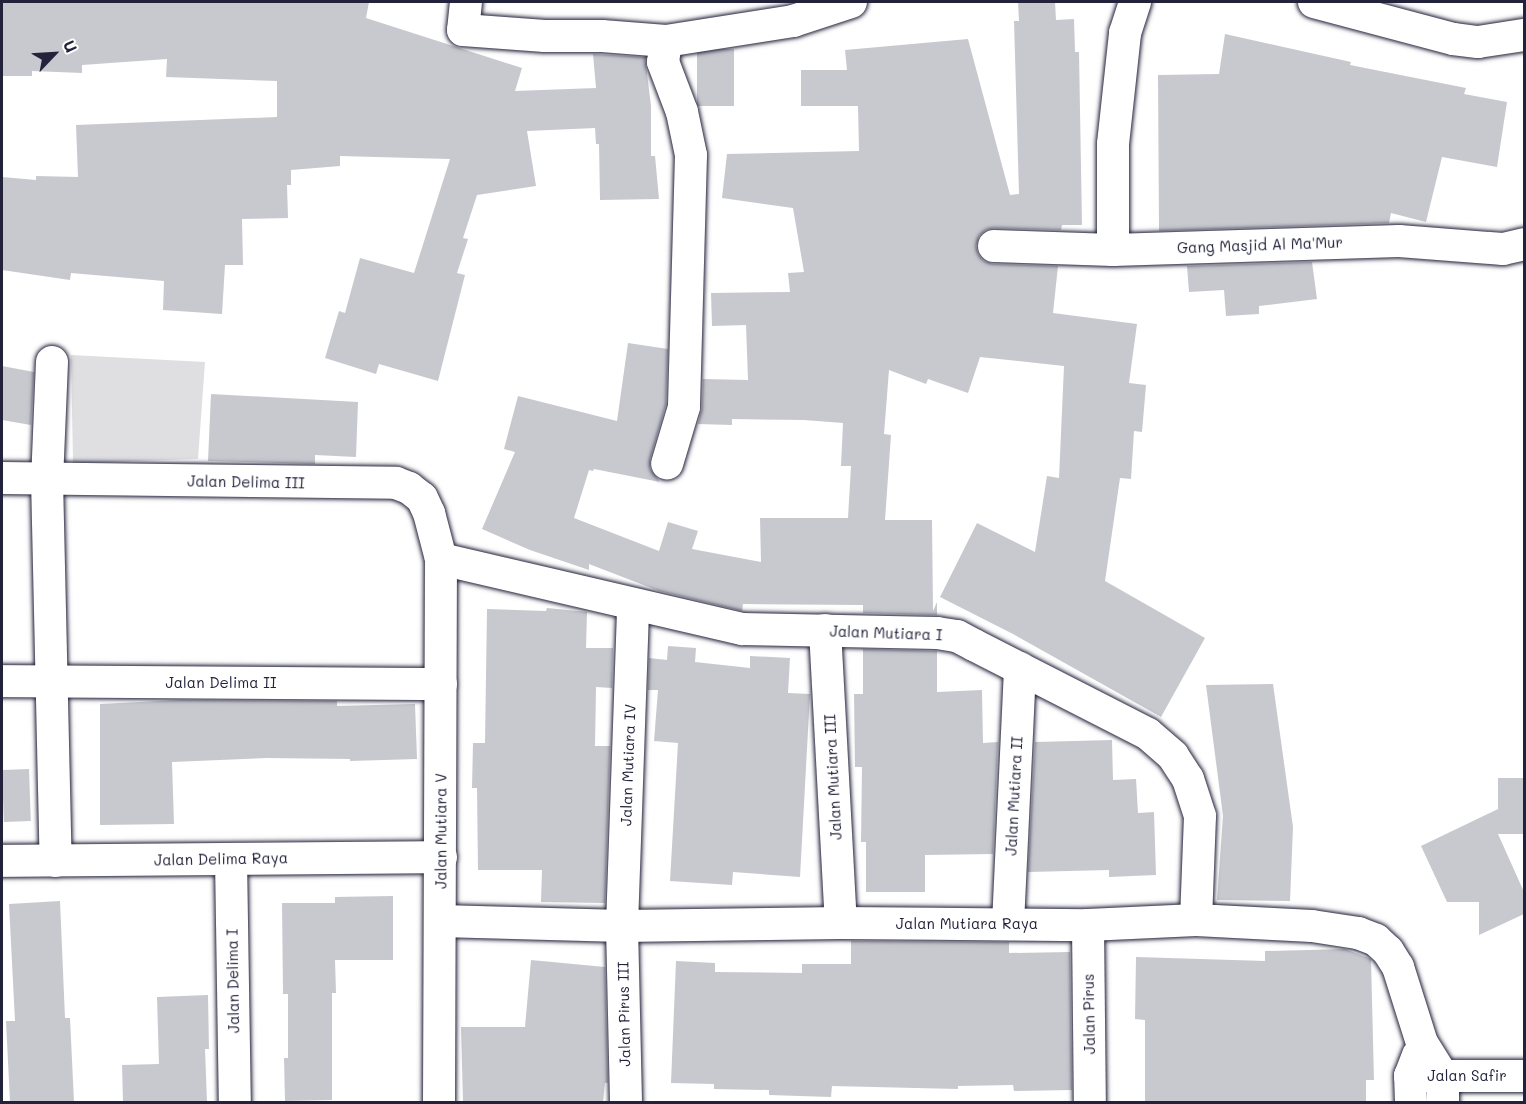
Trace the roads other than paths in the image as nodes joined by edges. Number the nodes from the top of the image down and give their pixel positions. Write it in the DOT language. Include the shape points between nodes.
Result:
graph roads {
  1 [pos="851,2"];
  2 [pos="1135,2"];
  3 [pos="1314,2"];
  4 [pos="464,16"];
  5 [pos="1524,35"];
  6 [pos="666,40"];
  7 [pos="1524,244"];
  8 [pos="994,246"];
  9 [pos="1113,250"];
  10 [pos="52,363"];
  11 [pos="667,464"];
  12 [pos="2,478"];
  13 [pos="47,479"];
  14 [pos="441,559"];
  15 [pos="633,604"];
  16 [pos="825,630"];
  17 [pos="1020,668"];
  18 [pos="2,681"];
  19 [pos="52,682"];
  20 [pos="441,684"];
  21 [pos="441,857"];
  22 [pos="231,859"];
  23 [pos="2,861"];
  24 [pos="56,861"];
  25 [pos="441,921"];
  26 [pos="1196,921"];
  27 [pos="842,923"];
  28 [pos="1008,924"];
  29 [pos="1088,925"];
  30 [pos="622,926"];
  31 [pos="1422,1043"];
  32 [pos="1524,1076"];
  33 [pos="1410,1089"];
  34 [pos="1443,1090"];
  35 [pos="235,1102"];
  36 [pos="439,1102"];
  37 [pos="626,1102"];
  38 [pos="1090,1102"];
  1 -- 6 [label="street" via="793,21"];
  2 -- 9 [label="street" via="1125,33 1113,144"];
  3 -- 5 [label="street" via="1453,39 1478,42"];
  4 -- 6 [label="street" via="545,36"];
  6 -- 11 [label="street" via="663,62 682,112 690,155 684,407"];
  7 -- 9 [label="street, Gang Masjid Al Ma'Mur" via="1503,249 1399,241"];
  8 -- 9 [label="street, Gang Masjid Al Ma'Mur"];
  10 -- 13 [label="street"];
  12 -- 13 [label="street, Jalan Delima III"];
  13 -- 14 [label="street, Jalan Delima III" via="396,483 422,498"];
  13 -- 19 [label="street"];
  14 -- 15 [label="street, Jalan Mutiara I"];
  14 -- 20 [label="street, Jalan Mutiara V"];
  15 -- 16 [label="street, Jalan Mutiara I" via="742,629"];
  15 -- 30 [label="street, Jalan Mutiara IV"];
  16 -- 17 [label="street, Jalan Mutiara I" via="957,636"];
  16 -- 27 [label="street, Jalan Mutiara III"];
  17 -- 26 [label="street, Jalan Mutiara I" via="1148,734 1173,756 1188,779 1200,816"];
  17 -- 28 [label="street, Jalan Mutiara II"];
  18 -- 19 [label="street, Jalan Delima II"];
  19 -- 20 [label="street, Jalan Delima II"];
  19 -- 24 [label="street"];
  20 -- 21 [label="street, Jalan Mutiara V"];
  21 -- 22 [label="street, Jalan Delima Raya"];
  21 -- 25 [label="street, Jalan Mutiara V"];
  22 -- 24 [label="street, Jalan Delima Raya"];
  22 -- 35 [label="street, Jalan Delima I"];
  23 -- 24 [label="street, Jalan Delima Raya"];
  25 -- 30 [label="street, Jalan Mutiara Raya"];
  25 -- 36 [label="street, Jalan Mutiara V"];
  26 -- 29 [label="street, Jalan Mutiara Raya"];
  26 -- 31 [label="street, Jalan Mutiara Raya" via="1312,926 1376,940 1398,967"];
  27 -- 28 [label="street, Jalan Mutiara Raya"];
  27 -- 30 [label="street, Jalan Mutiara Raya"];
  28 -- 29 [label="street, Jalan Mutiara Raya"];
  29 -- 38 [label="street, Jalan Pirus"];
  30 -- 37 [label="street, Jalan Pirus III"];
  31 -- 33 [label="street"];
  31 -- 34 [label="street, Jalan Mutiara Raya"];
  32 -- 34 [label="street, Jalan Safir"];
  33 -- 34 [label="street, Jalan Safir"];
}
